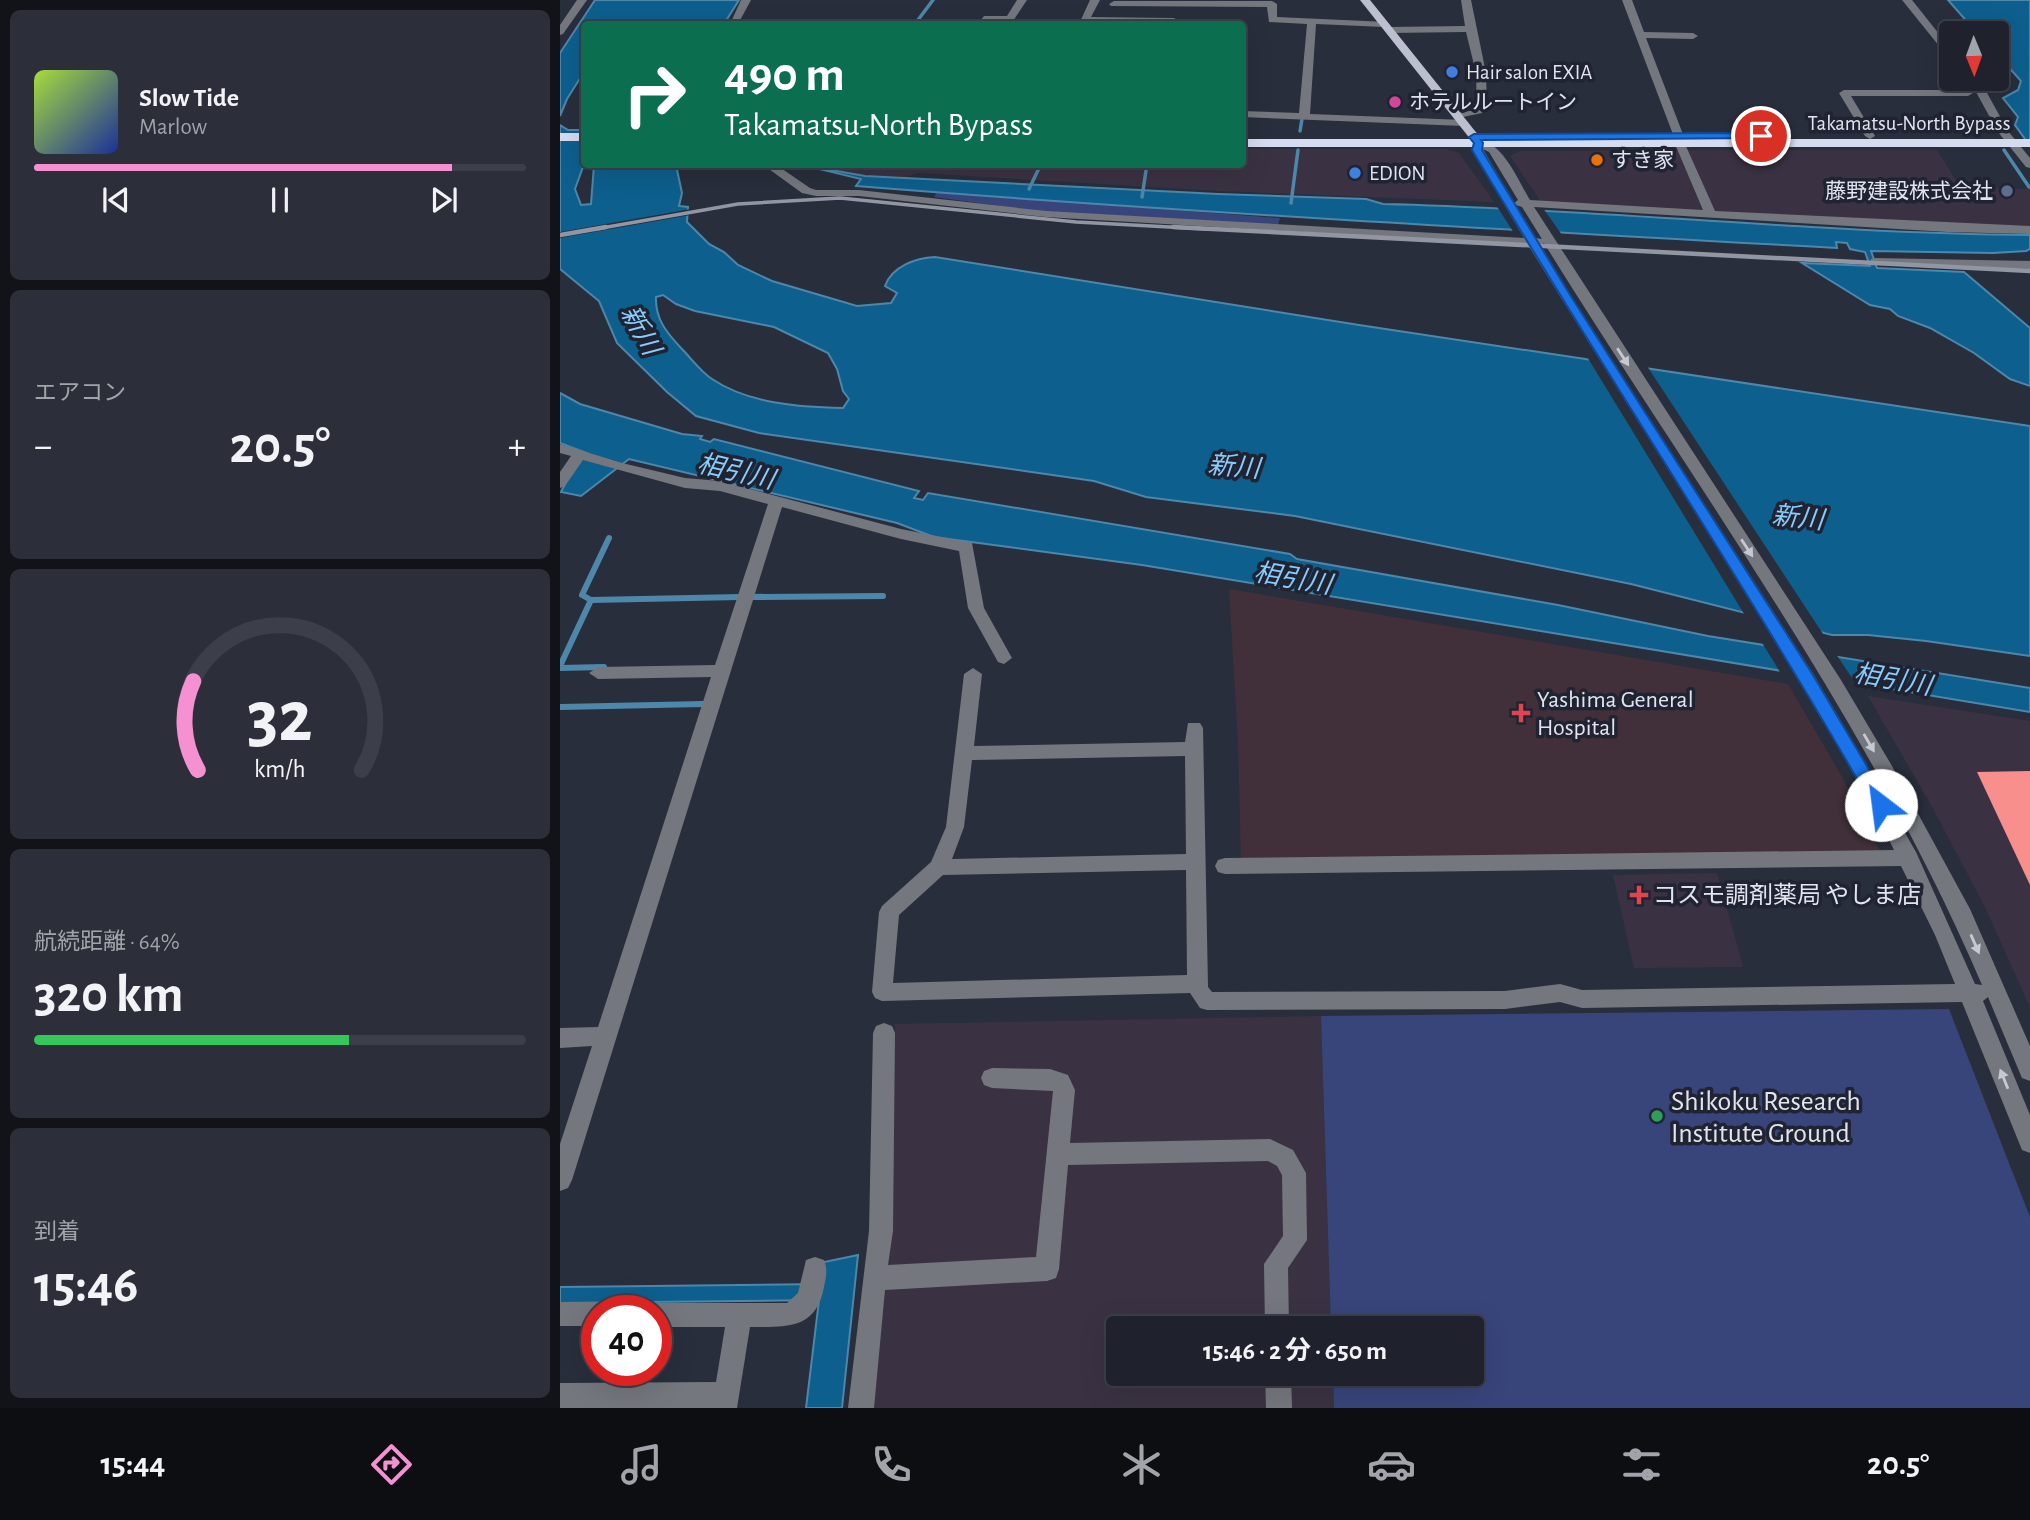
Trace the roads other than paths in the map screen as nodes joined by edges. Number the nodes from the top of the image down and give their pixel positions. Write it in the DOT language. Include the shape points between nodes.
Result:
graph roads {
  1 [pos="582,0"];
  2 [pos="746,0"];
  3 [pos="1022,0"];
  4 [pos="1095,0"];
  5 [pos="1366,0"];
  6 [pos="1466,0"];
  7 [pos="1627,0"];
  8 [pos="1898,0"];
  9 [pos="1907,0"];
  10 [pos="1177,2"];
  11 [pos="1114,4"];
  12 [pos="1919,16"];
  13 [pos="736,21"];
  14 [pos="985,21"];
  15 [pos="1003,21"];
  16 [pos="1009,21"];
  17 [pos="1084,21"];
  18 [pos="1174,21"];
  19 [pos="1311,21"];
  20 [pos="1387,27"];
  21 [pos="1470,29"];
  22 [pos="560,32"];
  23 [pos="1934,34"];
  24 [pos="1640,35"];
  25 [pos="1693,36"];
  26 [pos="1939,40"];
  27 [pos="1939,51"];
  28 [pos="1967,91"];
  29 [pos="1981,91"];
  30 [pos="1246,114"];
  31 [pos="1304,117"];
  32 [pos="1461,119"];
  33 [pos="1870,136"];
  34 [pos="560,137"];
  35 [pos="581,137"];
  36 [pos="1246,137"];
  37 [pos="1912,139"];
  38 [pos="1476,140"];
  39 [pos="2020,140"];
  40 [pos="1680,141"];
  41 [pos="1246,143"];
  42 [pos="560,144"];
  43 [pos="581,144"];
  44 [pos="2030,165"];
  45 [pos="773,168"];
  46 [pos="1510,204"];
  47 [pos="1527,205"];
  48 [pos="1711,215"];
  49 [pos="2030,230"];
  50 [pos="1539,238"];
  51 [pos="1875,262"];
  52 [pos="2030,265"];
  53 [pos="560,448"];
  54 [pos="582,455"];
  55 [pos="560,483"];
  56 [pos="776,500"];
  57 [pos="1004,658"];
  58 [pos="720,671"];
  59 [pos="598,673"];
  60 [pos="974,674"];
  61 [pos="964,753"];
  62 [pos="1909,858"];
  63 [pos="1196,862"];
  64 [pos="1226,866"];
  65 [pos="939,867"];
  66 [pos="1198,984"];
  67 [pos="1969,993"];
  68 [pos="1996,993"];
  69 [pos="884,1033"];
  70 [pos="606,1036"];
  71 [pos="560,1038"];
  72 [pos="2030,1071"];
  73 [pos="992,1078"];
  74 [pos="567,1137"];
  75 [pos="2030,1142"];
  76 [pos="1059,1154"];
  77 [pos="560,1180"];
  78 [pos="815,1269"];
  79 [pos="874,1278"];
  80 [pos="560,1314"];
  81 [pos="581,1314"];
  82 [pos="672,1314"];
  83 [pos="740,1315"];
  84 [pos="1277,1316"];
  85 [pos="1278,1386"];
  86 [pos="560,1396"];
  87 [pos="725,1401"];
  88 [pos="861,1408"];
  89 [pos="1279,1408"];
  1 -- 22 [label="street"];
  2 -- 13 [label="street"];
  3 -- 16 [label="street"];
  4 -- 17 [label="street"];
  5 -- 20 [label="main road"];
  6 -- 21 [label="street"];
  7 -- 24 [label="street"];
  8 -- 12 [label="street"];
  9 -- 12 [label="street"];
  10 -- 11 [label="street"];
  10 -- 18 [label="street"];
  10 -- 19 [label="street" via="1272,4 1272,20"];
  12 -- 23 [label="street"];
  14 -- 15 [label="street"];
  19 -- 20 [label="street"];
  19 -- 31 [label="street"];
  20 -- 21 [label="street"];
  20 -- 32 [label="main road"];
  21 -- 32 [label="street" via="1481,73 1482,112"];
  23 -- 26 [label="street"];
  23 -- 27 [label="street" via="1929,38"];
  24 -- 25 [label="street"];
  24 -- 40 [label="street"];
  28 -- 33 [label="street" via="1844,93"];
  29 -- 39 [label="street"];
  30 -- 31 [label="street"];
  31 -- 32 [label="street"];
  32 -- 38 [label="main road"];
  33 -- 37 [label="highway, Takamatsu-North Bypass"];
  33 -- 40 [label="highway, Takamatsu-North Bypass"];
  34 -- 35 [label="highway"];
  36 -- 38 [label="highway, Takamatsu-North Bypass"];
  37 -- 39 [label="highway, Takamatsu-North Bypass"];
  37 -- 40 [label="highway, Takamatsu-North Bypass"];
  38 -- 40 [label="highway, Takamatsu-North Bypass"];
  38 -- 41 [label="highway, Takamatsu-North Bypass"];
  38 -- 46 [label="street" via="1477,150"];
  38 -- 47 [label="street" via="1493,150"];
  39 -- 44 [label="street"];
  40 -- 48 [label="street"];
  42 -- 43 [label="highway"];
  45 -- 50 [label="street" via="816,193 859,193 1059,215"];
  46 -- 47 [label="street"];
  46 -- 50 [label="street"];
  47 -- 48 [label="street"];
  47 -- 50 [label="street"];
  48 -- 49 [label="street"];
  50 -- 62 [label="street" via="1566,298 1808,679"];
  50 -- 68 [label="street, one-way" via="1586,300 1835,684 1960,909"];
  51 -- 52 [label="street"];
  53 -- 54 [label="street"];
  54 -- 55 [label="street"];
  54 -- 56 [label="street" via="685,483"];
  56 -- 57 [label="street" via="966,547 976,608"];
  56 -- 58 [label="street"];
  58 -- 59 [label="street" via="633,678"];
  58 -- 70 [label="street"];
  60 -- 61 [label="street"];
  61 -- 63 [label="street" via="1194,739"];
  61 -- 65 [label="street" via="955,827"];
  62 -- 64 [label="street"];
  62 -- 67 [label="street"];
  63 -- 65 [label="street"];
  63 -- 66 [label="street"];
  65 -- 66 [label="street" via="889,912 882,992"];
  66 -- 67 [label="street" via="1207,1001 1505,1000 1560,993 1583,999"];
  67 -- 68 [label="street"];
  75 -- 67 [label="street, one-way"];
  68 -- 72 [label="street"];
  69 -- 79 [label="street" via="881,1231"];
  70 -- 71 [label="street"];
  70 -- 74 [label="street"];
  73 -- 76 [label="street" via="1060,1082 1064,1090"];
  74 -- 77 [label="street"];
  76 -- 79 [label="street" via="1046,1269"];
  76 -- 84 [label="street" via="1269,1150 1285,1158 1294,1173 1295,1240 1276,1264"];
  78 -- 83 [label="street" via="808,1303 800,1311"];
  79 -- 88 [label="street"];
  80 -- 81 [label="street"];
  82 -- 83 [label="street"];
  83 -- 87 [label="street"];
  85 -- 89 [label="street"];
  86 -- 87 [label="street"];
}
